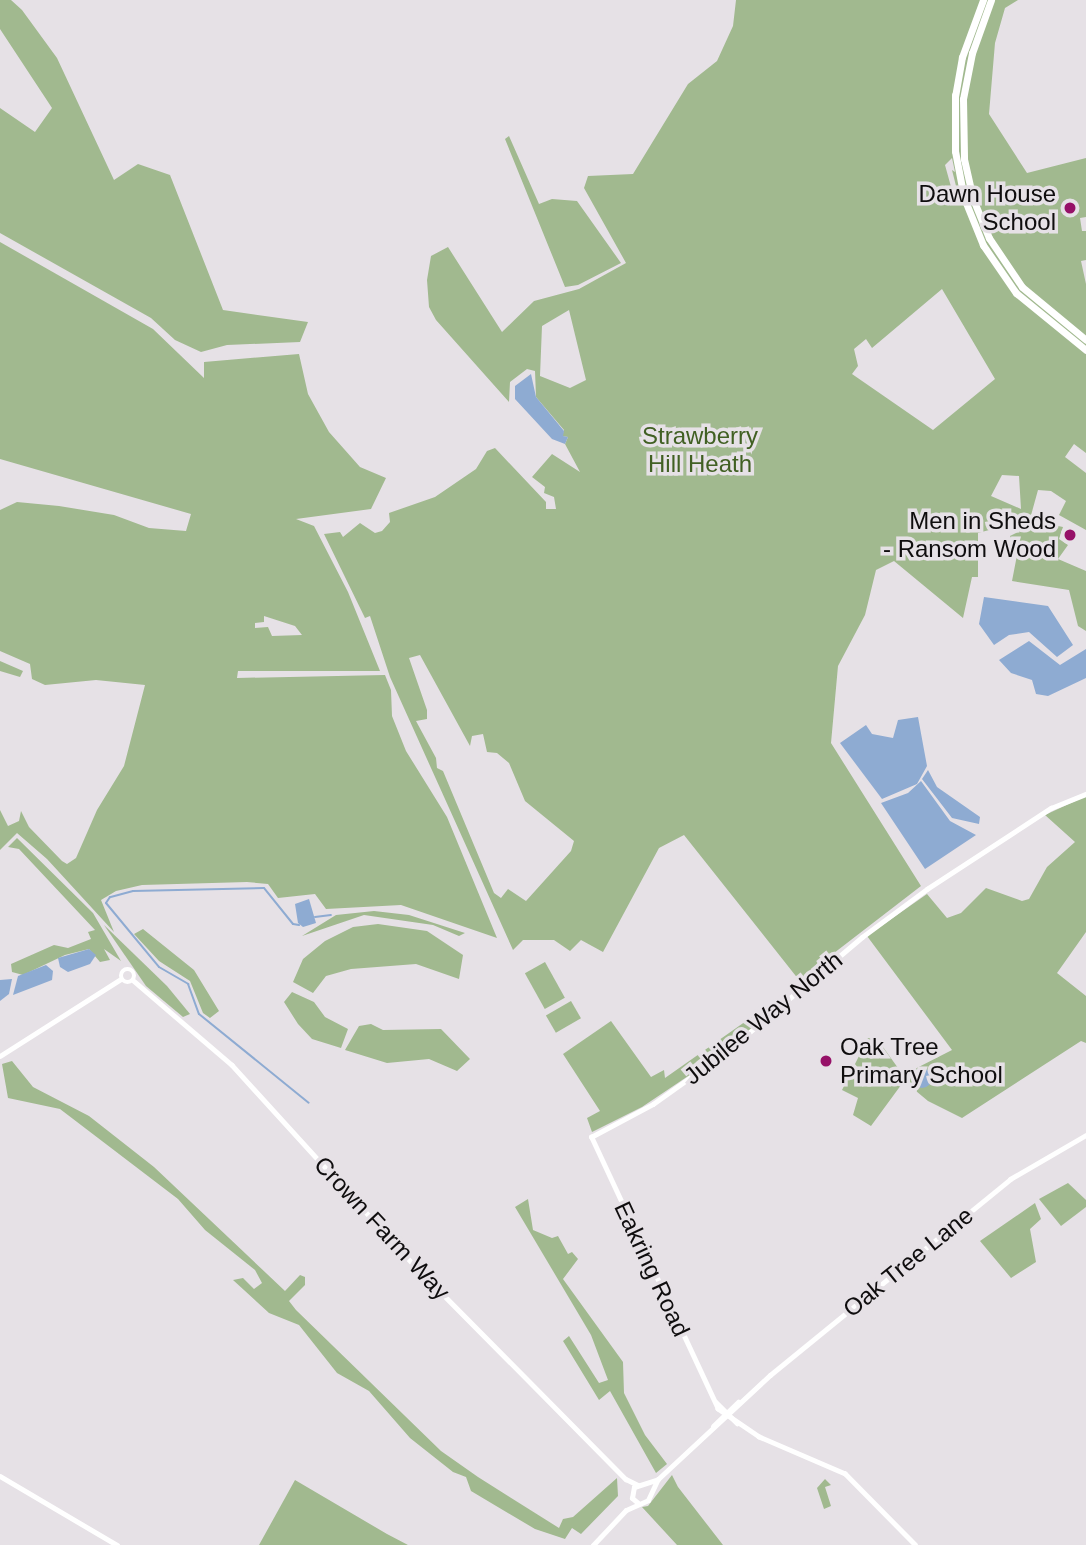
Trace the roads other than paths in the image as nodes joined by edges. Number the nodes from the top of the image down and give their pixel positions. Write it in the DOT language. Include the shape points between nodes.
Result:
graph roads {
  1 [pos="982,0"];
  2 [pos="991,0"];
  3 [pos="1086,340"];
  4 [pos="1086,350"];
  5 [pos="1086,794"];
  6 [pos="121,979"];
  7 [pos="134,981"];
  8 [pos="0,1056"];
  9 [pos="1086,1135"];
  10 [pos="591,1137"];
  11 [pos="725,1413"];
  12 [pos="0,1476"];
  13 [pos="626,1479"];
  14 [pos="658,1479"];
  15 [pos="641,1485"];
  16 [pos="650,1492"];
  17 [pos="632,1494"];
  18 [pos="638,1503"];
  19 [pos="626,1510"];
  20 [pos="117,1545"];
  21 [pos="593,1545"];
  22 [pos="915,1545"];
  1 -- 4 [label="highway" via="962,57 954,104 956,163 964,198 983,245 1016,293"];
  2 -- 3 [label="highway" via="972,52 963,99 964,159 973,199 1010,272 1049,313"];
  5 -- 10 [label="street, Jubilee Way North" via="1051,808 927,889 715,1060 653,1104"];
  6 -- 7 [label="street"];
  6 -- 7 [label="street" via="122,971 129,968"];
  6 -- 8 [label="street"];
  7 -- 13 [label="street, Crown Farm Way" via="190,1025 244,1077 417,1268"];
  9 -- 11 [label="main road, Oak Tree Lane" via="1010,1179"];
  10 -- 11 [label="street, Eakring Road"];
  11 -- 14 [label="main road"];
  11 -- 22 [label="street, Eakring Road" via="781,1448 845,1474"];
  12 -- 20 [label="street"];
  13 -- 15 [label="street, Crown Farm Way"];
  13 -- 17 [label="street, Crown Farm Way"];
  14 -- 15 [label="main road"];
  14 -- 16 [label="main road"];
  15 -- 16 [label="main road"];
  15 -- 17 [label="main road"];
  16 -- 18 [label="main road" via="646,1501"];
  17 -- 18 [label="main road"];
  17 -- 19 [label="main road"];
  18 -- 19 [label="main road"];
  19 -- 21 [label="main road"];
}
